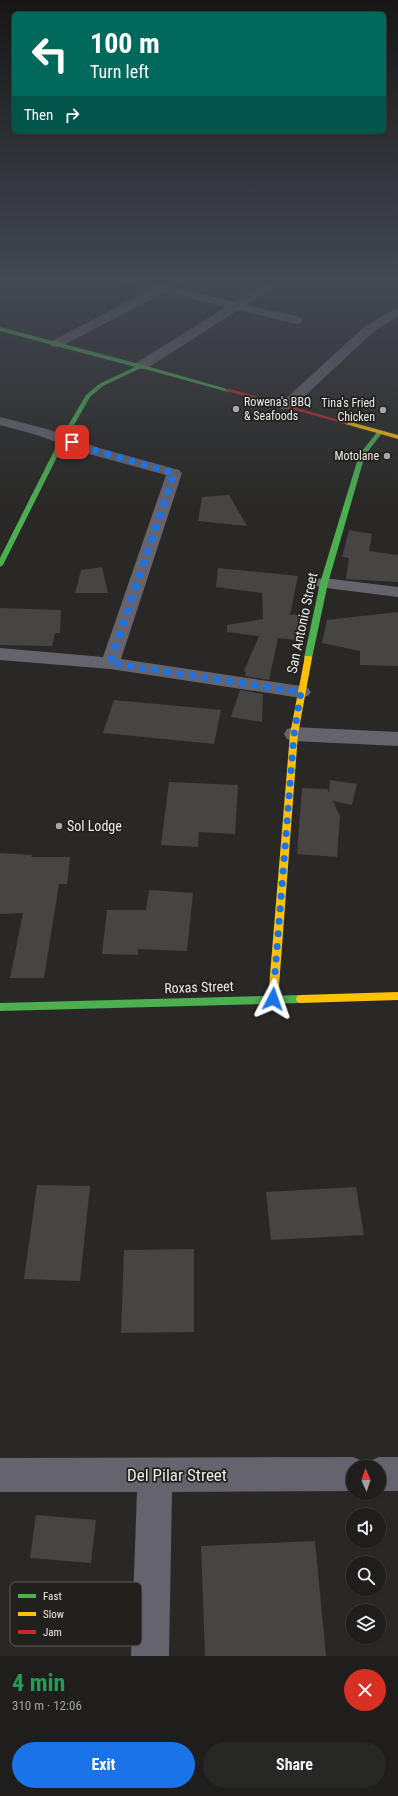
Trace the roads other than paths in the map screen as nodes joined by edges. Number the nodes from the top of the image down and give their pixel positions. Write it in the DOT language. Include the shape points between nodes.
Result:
graph roads {
  1 [pos="96,354"];
  2 [pos="159,354"];
  3 [pos="342,354"];
  4 [pos="141,366"];
  5 [pos="286,406"];
  6 [pos="0,421"];
  7 [pos="380,432"];
  8 [pos="398,437"];
  9 [pos="63,439"];
  10 [pos="0,565"];
  11 [pos="324,583"];
  12 [pos="398,592"];
  13 [pos="0,654"];
  14 [pos="110,663"];
  15 [pos="301,692"];
  16 [pos="294,734"];
  17 [pos="398,739"];
  18 [pos="398,996"];
  19 [pos="273,999"];
  20 [pos="0,1007"];
  21 [pos="0,1474"];
  22 [pos="346,1474"];
  23 [pos="386,1474"];
  24 [pos="398,1474"];
  25 [pos="155,1475"];
  26 [pos="150,1656"];
  1 -- 4 [label="street"];
  2 -- 4 [label="street"];
  3 -- 5 [label="street"];
  4 -- 5 [label="street"];
  4 -- 9 [label="street" via="101,385 88,396"];
  5 -- 7 [label="street"];
  6 -- 9 [label="street"];
  7 -- 8 [label="street"];
  7 -- 11 [label="street, San Antonio Street" via="362,455"];
  9 -- 10 [label="street"];
  9 -- 14 [label="street" via="174,473"];
  11 -- 12 [label="street"];
  11 -- 15 [label="street, San Antonio Street"];
  13 -- 14 [label="street"];
  14 -- 15 [label="street"];
  15 -- 16 [label="street, San Antonio Street"];
  16 -- 17 [label="street"];
  16 -- 19 [label="street, San Antonio Street"];
  18 -- 19 [label="street, Roxas Street"];
  19 -- 20 [label="street, Roxas Street"];
  21 -- 25 [label="street, Del Pilar Street"];
  22 -- 25 [label="street, Del Pilar Street"];
  23 -- 24 [label="street"];
  25 -- 26 [label="street"];
}
